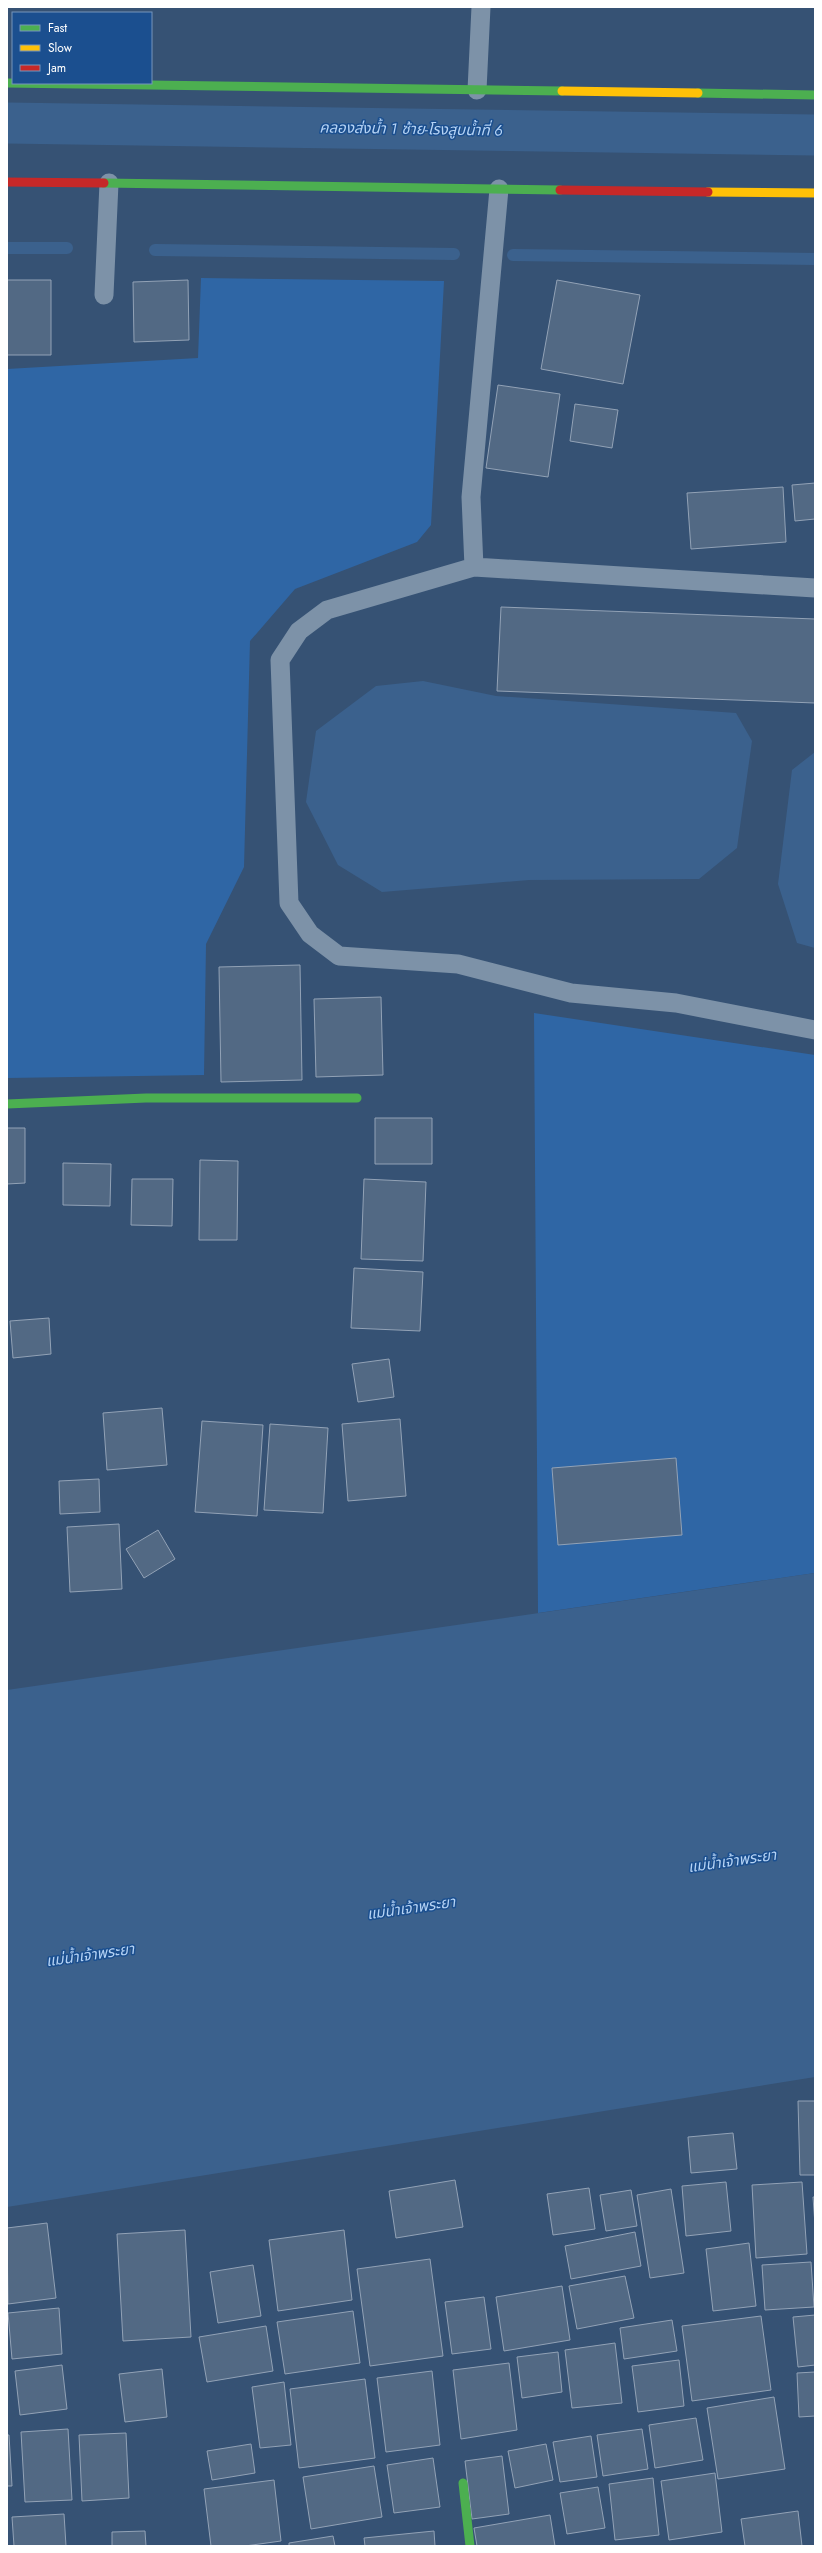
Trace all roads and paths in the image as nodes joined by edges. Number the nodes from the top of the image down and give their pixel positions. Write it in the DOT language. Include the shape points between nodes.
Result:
graph roads {
  1 [pos="481,7"];
  2 [pos="74,84"];
  3 [pos="477,90"];
  4 [pos="815,95"];
  5 [pos="7,182"];
  6 [pos="109,183"];
  7 [pos="499,189"];
  8 [pos="815,193"];
  9 [pos="104,295"];
  10 [pos="474,567"];
  11 [pos="815,588"];
  12 [pos="815,1030"];
  13 [pos="357,1098"];
  14 [pos="7,1104"];
  15 [pos="463,2483"];
  16 [pos="470,2546"];
  1 -- 3 [label="lane"];
  2 -- 3 [label="street"];
  3 -- 4 [label="street"];
  5 -- 6 [label="street"];
  6 -- 7 [label="street"];
  6 -- 9 [label="lane"];
  7 -- 8 [label="street"];
  7 -- 10 [label="lane" via="470,497"];
  10 -- 11 [label="lane"];
  10 -- 12 [label="lane" via="327,610 299,631 280,660 289,903 310,934 339,956 458,964 570,993 676,1003"];
  13 -- 14 [label="street" via="146,1098"];
  15 -- 16 [label="street"];
}
